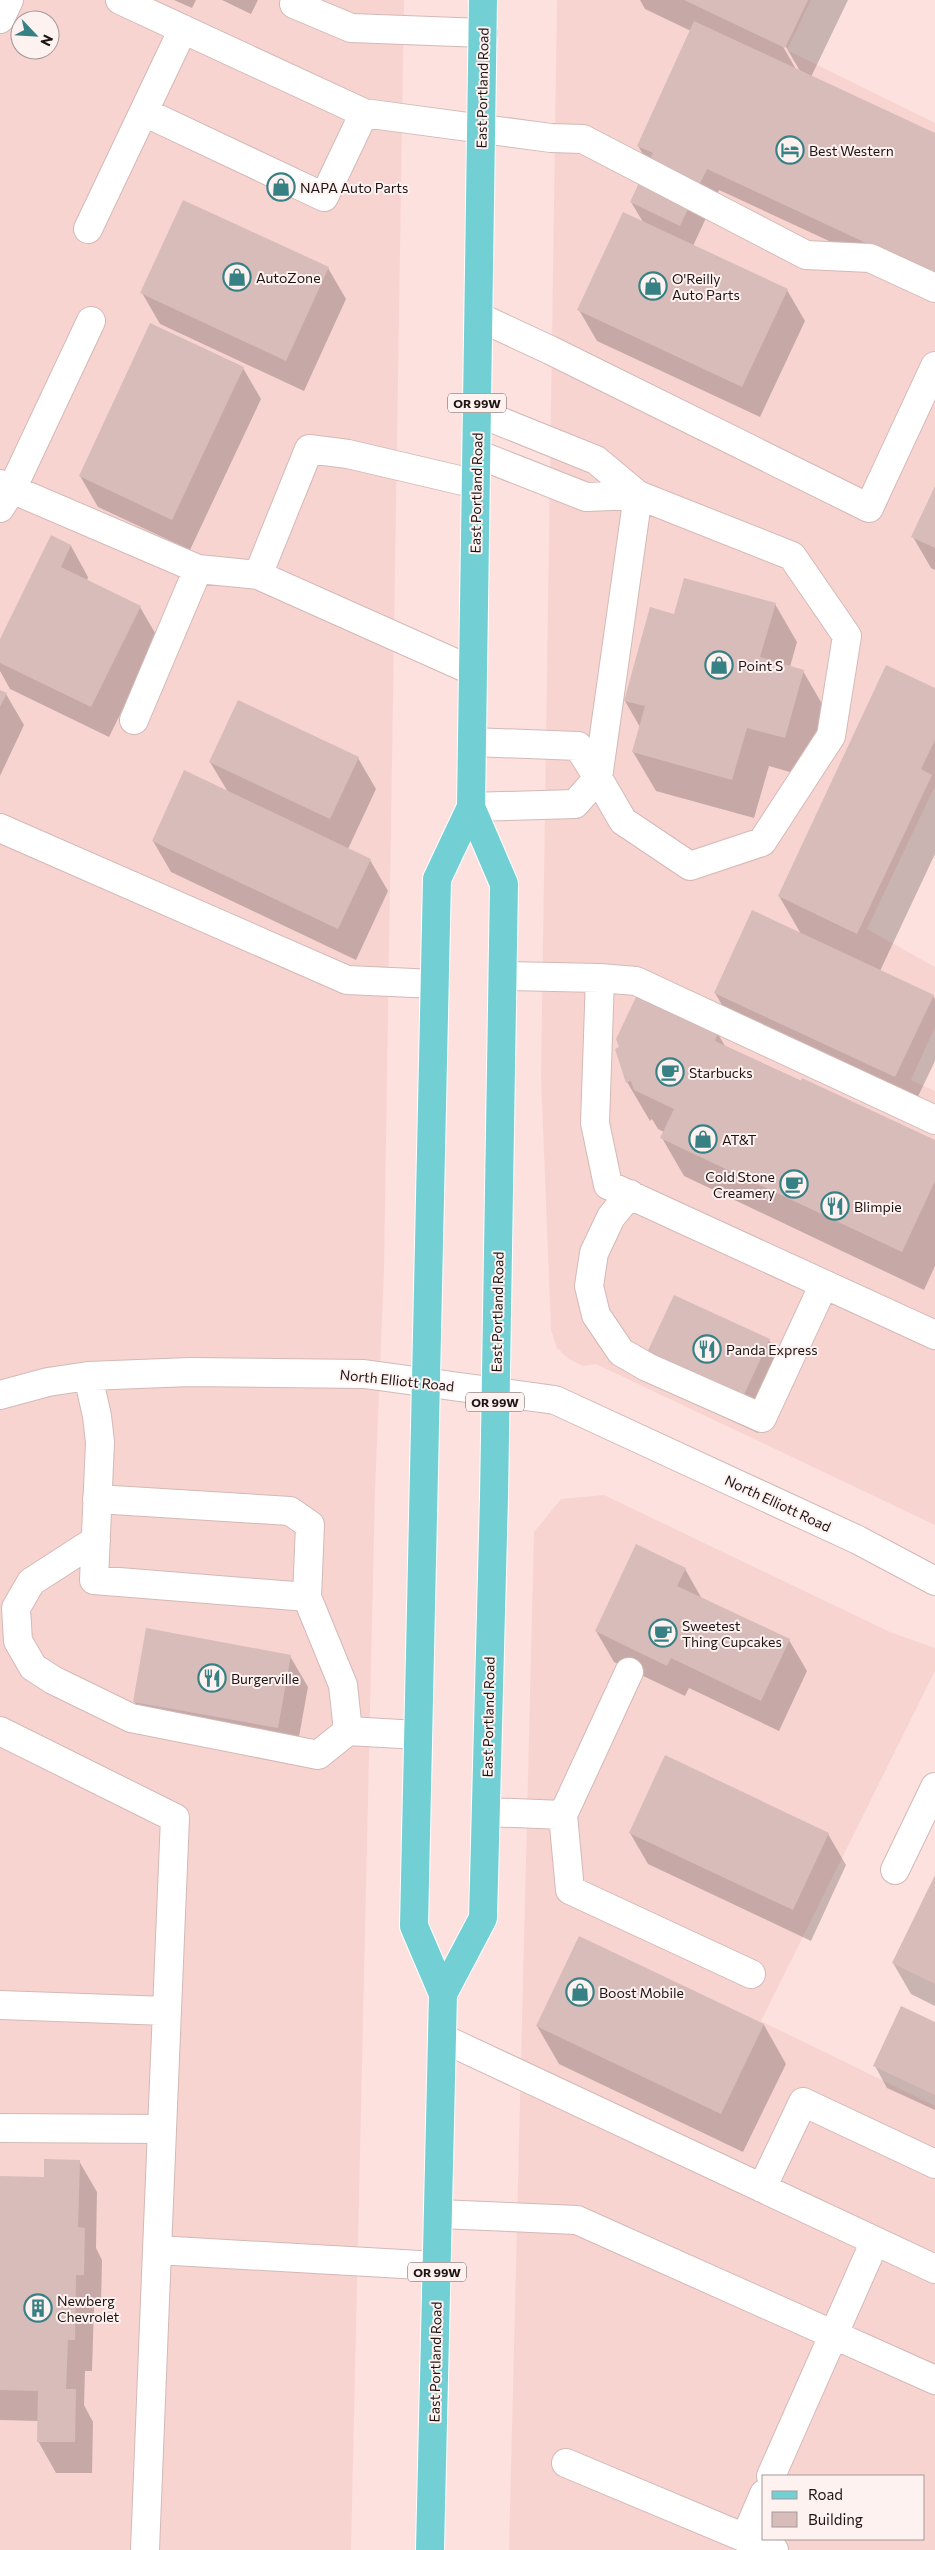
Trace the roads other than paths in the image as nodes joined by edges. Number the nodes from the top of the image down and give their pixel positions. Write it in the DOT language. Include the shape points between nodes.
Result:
graph roads {
  1 [pos="9,0"];
  2 [pos="120,0"];
  3 [pos="296,0"];
  4 [pos="483,0"];
  5 [pos="0,20"];
  6 [pos="183,29"];
  7 [pos="483,33"];
  8 [pos="144,112"];
  9 [pos="364,112"];
  10 [pos="481,128"];
  11 [pos="88,229"];
  12 [pos="935,288"];
  13 [pos="478,317"];
  14 [pos="91,321"];
  15 [pos="935,366"];
  16 [pos="477,412"];
  17 [pos="477,454"];
  18 [pos="476,484"];
  19 [pos="4,493"];
  20 [pos="638,496"];
  21 [pos="198,569"];
  22 [pos="258,575"];
  23 [pos="473,671"];
  24 [pos="134,720"];
  25 [pos="472,742"];
  26 [pos="598,778"];
  27 [pos="471,807"];
  28 [pos="0,828"];
  29 [pos="503,976"];
  30 [pos="600,978"];
  31 [pos="435,984"];
  32 [pos="935,1120"];
  33 [pos="630,1194"];
  34 [pos="824,1284"];
  35 [pos="932,1327"];
  36 [pos="88,1376"];
  37 [pos="427,1382"];
  38 [pos="496,1392"];
  39 [pos="0,1395"];
  40 [pos="97,1499"];
  41 [pos="96,1540"];
  42 [pos="932,1572"];
  43 [pos="306,1597"];
  44 [pos="629,1672"];
  45 [pos="0,1731"];
  46 [pos="348,1731"];
  47 [pos="418,1736"];
  48 [pos="935,1787"];
  49 [pos="486,1812"];
  50 [pos="563,1814"];
  51 [pos="895,1870"];
  52 [pos="751,1974"];
  53 [pos="444,1994"];
  54 [pos="0,2006"];
  55 [pos="168,2011"];
  56 [pos="442,2038"];
  57 [pos="0,2128"];
  58 [pos="162,2129"];
  59 [pos="935,2164"];
  60 [pos="762,2188"];
  61 [pos="438,2214"];
  62 [pos="874,2240"];
  63 [pos="157,2250"];
  64 [pos="437,2266"];
  65 [pos="935,2269"];
  66 [pos="834,2335"];
  67 [pos="935,2380"];
  68 [pos="566,2463"];
  69 [pos="772,2475"];
  70 [pos="762,2499"];
  71 [pos="745,2538"];
  72 [pos="145,2550"];
  73 [pos="430,2550"];
  74 [pos="774,2550"];
  1 -- 5 [label="street"];
  2 -- 6 [label="street"];
  3 -- 7 [label="street" via="294,4 351,28"];
  4 -- 7 [label="main road, East Portland Road / OR 99W"];
  6 -- 8 [label="street"];
  6 -- 9 [label="street"];
  7 -- 10 [label="main road, East Portland Road / OR 99W"];
  8 -- 9 [label="street" via="324,197"];
  8 -- 11 [label="street"];
  9 -- 10 [label="street"];
  10 -- 12 [label="street" via="583,139 806,255 870,258"];
  10 -- 13 [label="main road, East Portland Road / OR 99W"];
  13 -- 15 [label="street" via="869,508"];
  13 -- 16 [label="main road, East Portland Road / OR 99W"];
  14 -- 19 [label="street"];
  16 -- 17 [label="main road, East Portland Road / OR 99W"];
  16 -- 20 [label="street" via="596,460"];
  17 -- 18 [label="main road, East Portland Road / OR 99W"];
  17 -- 20 [label="street" via="586,497"];
  18 -- 22 [label="street" via="348,454 309,449"];
  18 -- 23 [label="main road, East Portland Road / OR 99W"];
  19 -- 21 [label="street"];
  20 -- 26 [label="street"];
  20 -- 26 [label="street" via="792,556 847,636 831,736 762,842 690,866 623,820"];
  21 -- 22 [label="street"];
  21 -- 24 [label="street"];
  22 -- 23 [label="street"];
  23 -- 25 [label="main road, East Portland Road / OR 99W"];
  25 -- 26 [label="street" via="578,746"];
  25 -- 27 [label="main road, East Portland Road / OR 99W"];
  26 -- 27 [label="street" via="575,804"];
  27 -- 29 [label="main road, East Portland Road / OR 99W" via="504,884"];
  27 -- 31 [label="main road, East Portland Road / OR 99W" via="437,879"];
  28 -- 31 [label="street" via="347,980"];
  29 -- 30 [label="street"];
  29 -- 38 [label="main road, East Portland Road / OR 99W"];
  30 -- 32 [label="street" via="636,981"];
  30 -- 33 [label="street" via="595,1123 608,1185"];
  31 -- 37 [label="main road, East Portland Road / OR 99W"];
  33 -- 34 [label="street"];
  33 -- 34 [label="street" via="610,1217 594,1253 589,1286 596,1316 620,1352 648,1367 762,1418"];
  34 -- 35 [label="street"];
  36 -- 37 [label="street, North Elliott Road" via="190,1372 364,1374"];
  36 -- 39 [label="street, North Elliott Road" via="48,1382"];
  36 -- 40 [label="street" via="100,1442"];
  37 -- 38 [label="street, North Elliott Road"];
  37 -- 47 [label="main road, East Portland Road / OR 99W"];
  38 -- 42 [label="street, North Elliott Road" via="555,1400"];
  38 -- 49 [label="main road, East Portland Road / OR 99W"];
  40 -- 41 [label="street"];
  40 -- 43 [label="street" via="290,1511 310,1525"];
  41 -- 43 [label="street" via="94,1580"];
  41 -- 46 [label="street" via="31,1582 16,1608 18,1641 33,1668 140,1720 318,1755"];
  43 -- 46 [label="street" via="343,1685"];
  44 -- 50 [label="street"];
  45 -- 55 [label="street" via="176,1818"];
  46 -- 47 [label="street"];
  47 -- 53 [label="main road, East Portland Road / OR 99W" via="414,1926"];
  48 -- 51 [label="street"];
  49 -- 50 [label="street"];
  49 -- 53 [label="main road, East Portland Road / OR 99W" via="483,1918"];
  50 -- 52 [label="street" via="570,1890"];
  53 -- 56 [label="main road, East Portland Road / OR 99W"];
  54 -- 55 [label="street"];
  55 -- 58 [label="street"];
  56 -- 60 [label="street"];
  56 -- 61 [label="main road, East Portland Road / OR 99W"];
  57 -- 58 [label="street"];
  58 -- 63 [label="street"];
  59 -- 60 [label="street" via="803,2102"];
  60 -- 62 [label="street"];
  61 -- 64 [label="main road, East Portland Road / OR 99W"];
  61 -- 66 [label="street" via="577,2220"];
  62 -- 65 [label="street"];
  62 -- 66 [label="street"];
  63 -- 64 [label="street"];
  63 -- 72 [label="street"];
  64 -- 73 [label="main road, East Portland Road / OR 99W"];
  66 -- 67 [label="street"];
  66 -- 69 [label="street"];
  68 -- 71 [label="street"];
  70 -- 71 [label="street"];
  71 -- 74 [label="street"];
}
